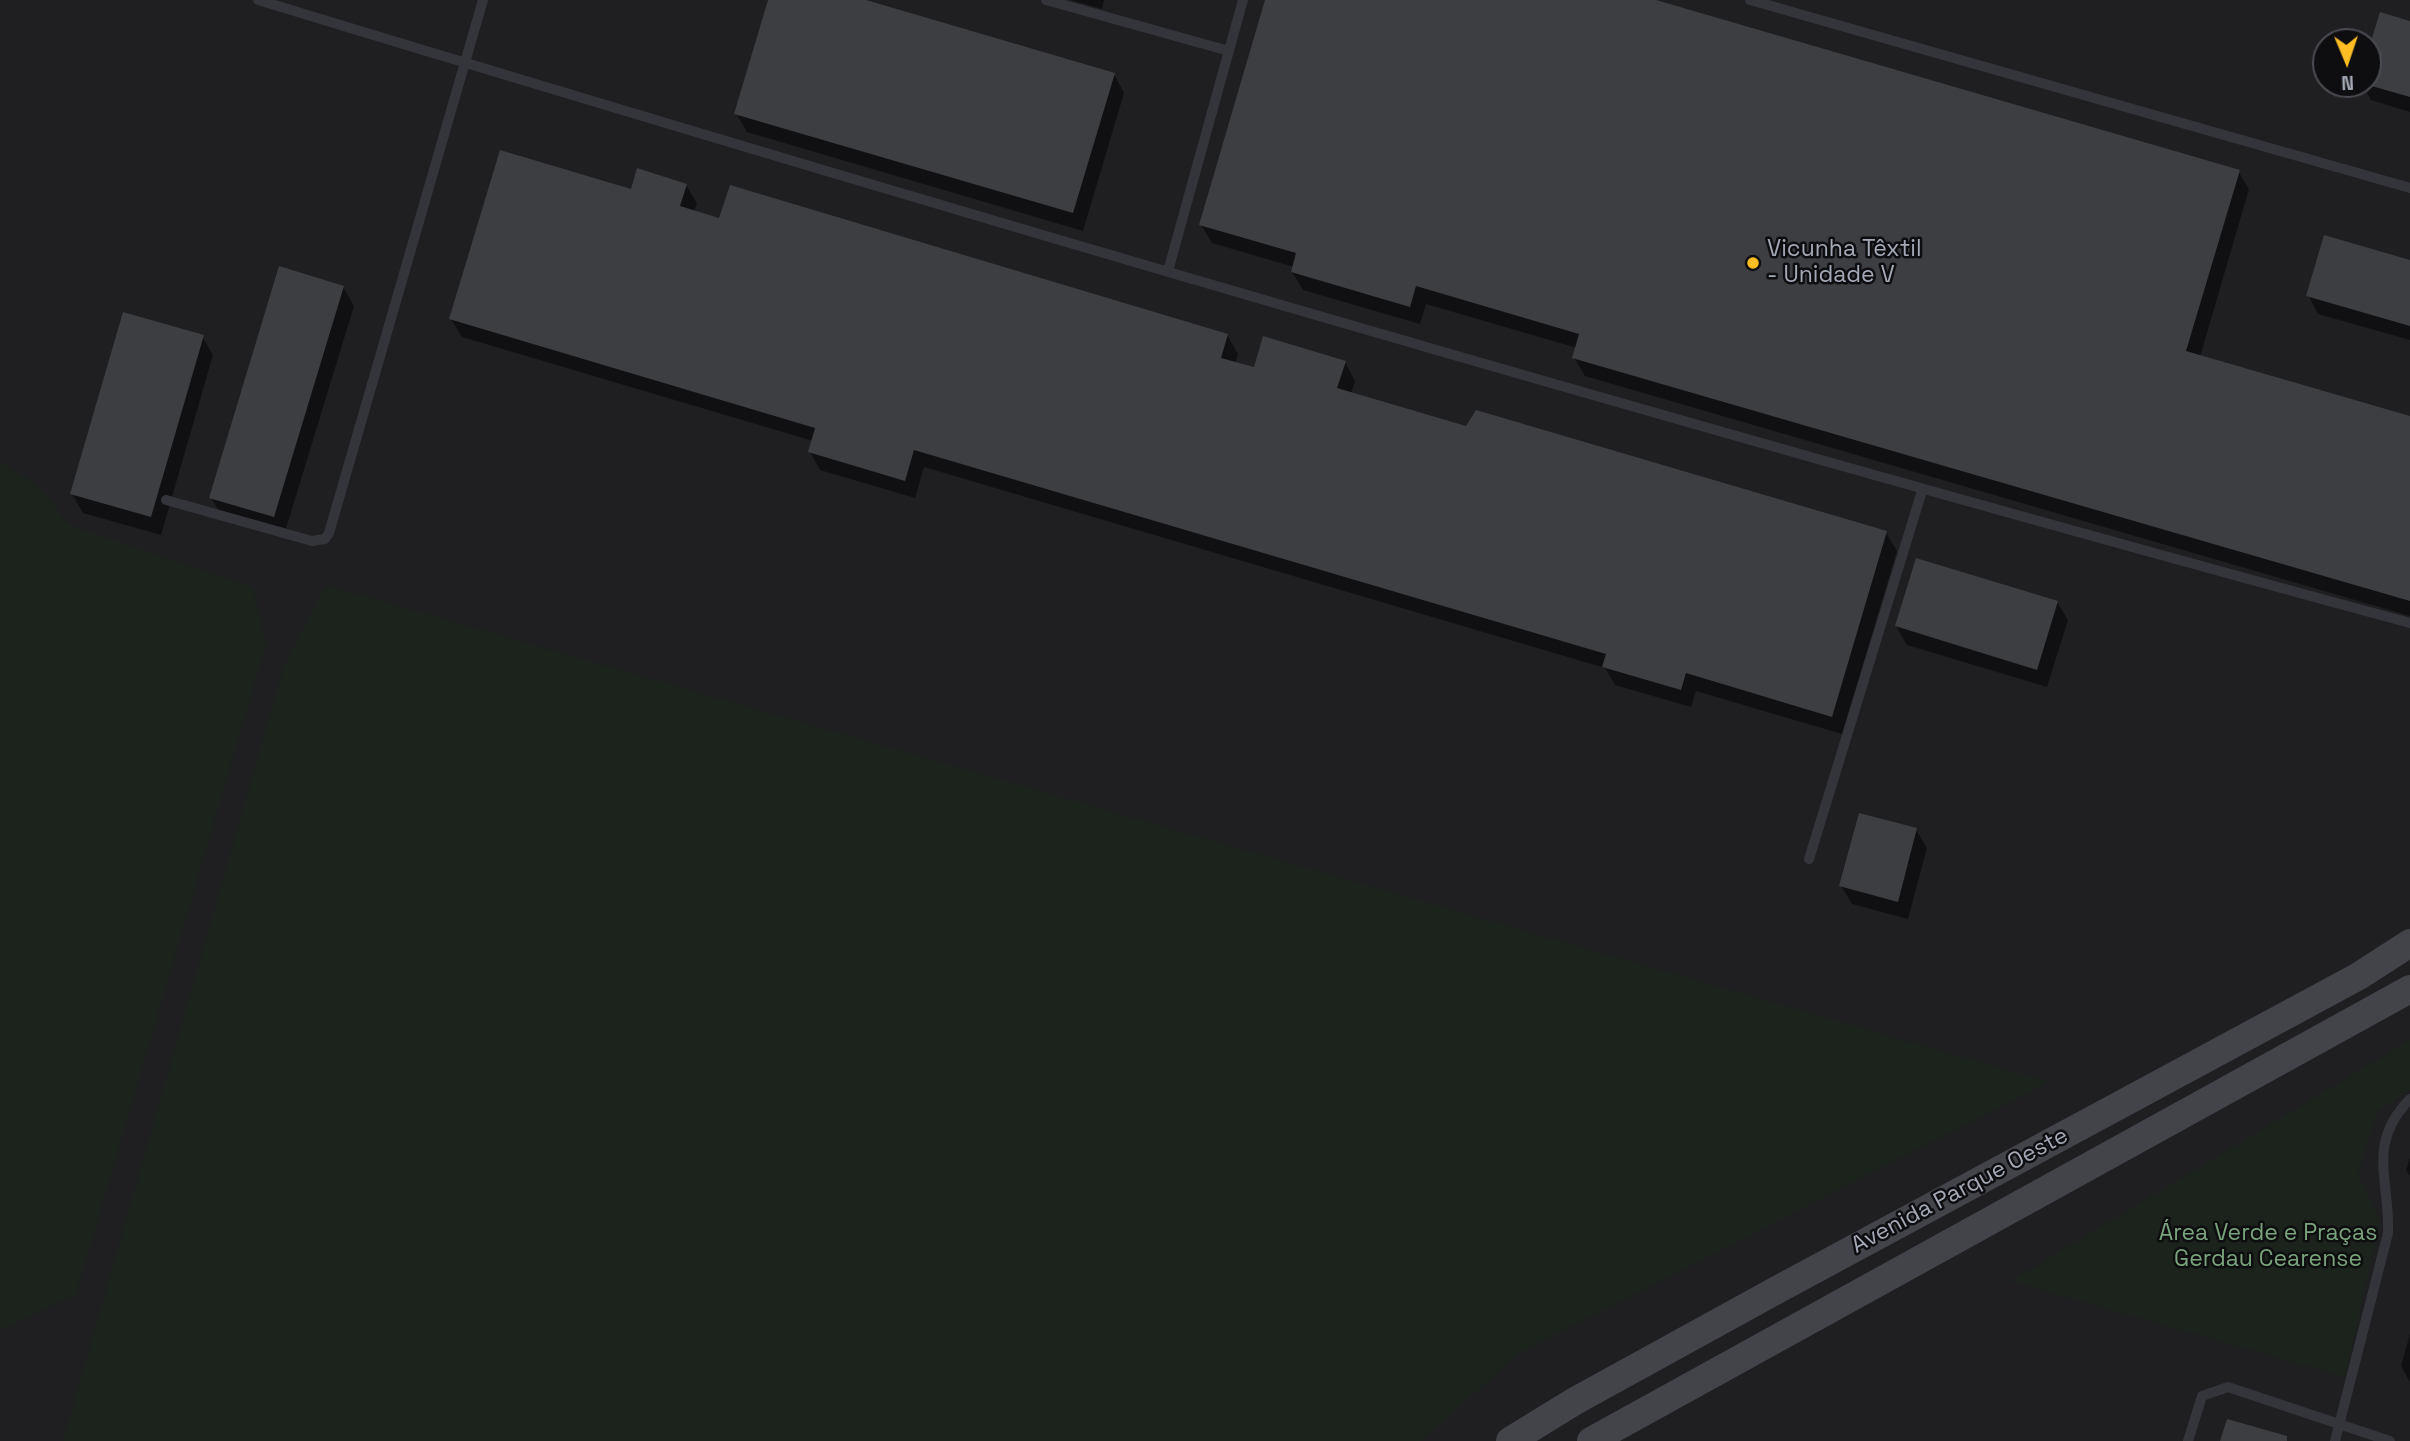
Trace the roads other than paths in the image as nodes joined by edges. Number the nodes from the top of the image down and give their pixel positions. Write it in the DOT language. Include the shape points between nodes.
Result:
graph roads {
  1 [pos="258,0"];
  2 [pos="483,0"];
  3 [pos="1046,0"];
  4 [pos="1243,0"];
  5 [pos="1749,0"];
  6 [pos="1229,51"];
  7 [pos="465,63"];
  8 [pos="2410,188"];
  9 [pos="1168,271"];
  10 [pos="1922,491"];
  11 [pos="166,500"];
  12 [pos="2410,623"];
  13 [pos="1809,859"];
  14 [pos="2410,943"];
  15 [pos="2410,989"];
  16 [pos="2410,1099"];
  17 [pos="2340,1425"];
  18 [pos="1510,1441"];
  19 [pos="1591,1441"];
  20 [pos="2188,1441"];
  21 [pos="2335,1441"];
  22 [pos="2390,1441"];
  1 -- 7 [label="lane"];
  2 -- 7 [label="lane"];
  3 -- 6 [label="lane"];
  4 -- 6 [label="lane"];
  5 -- 8 [label="lane"];
  6 -- 9 [label="lane"];
  7 -- 9 [label="lane"];
  7 -- 11 [label="lane" via="325,539 312,541"];
  9 -- 10 [label="lane"];
  10 -- 12 [label="lane"];
  10 -- 13 [label="lane"];
  14 -- 18 [label="street, Avenida Parque Oeste" via="2360,976 1775,1291"];
  15 -- 19 [label="street, Avenida Parque Oeste"];
  16 -- 17 [label="lane" via="2389,1126 2383,1149 2388,1233"];
  17 -- 20 [label="lane" via="2228,1387 2202,1396"];
  17 -- 21 [label="lane"];
  17 -- 22 [label="lane"];
}
